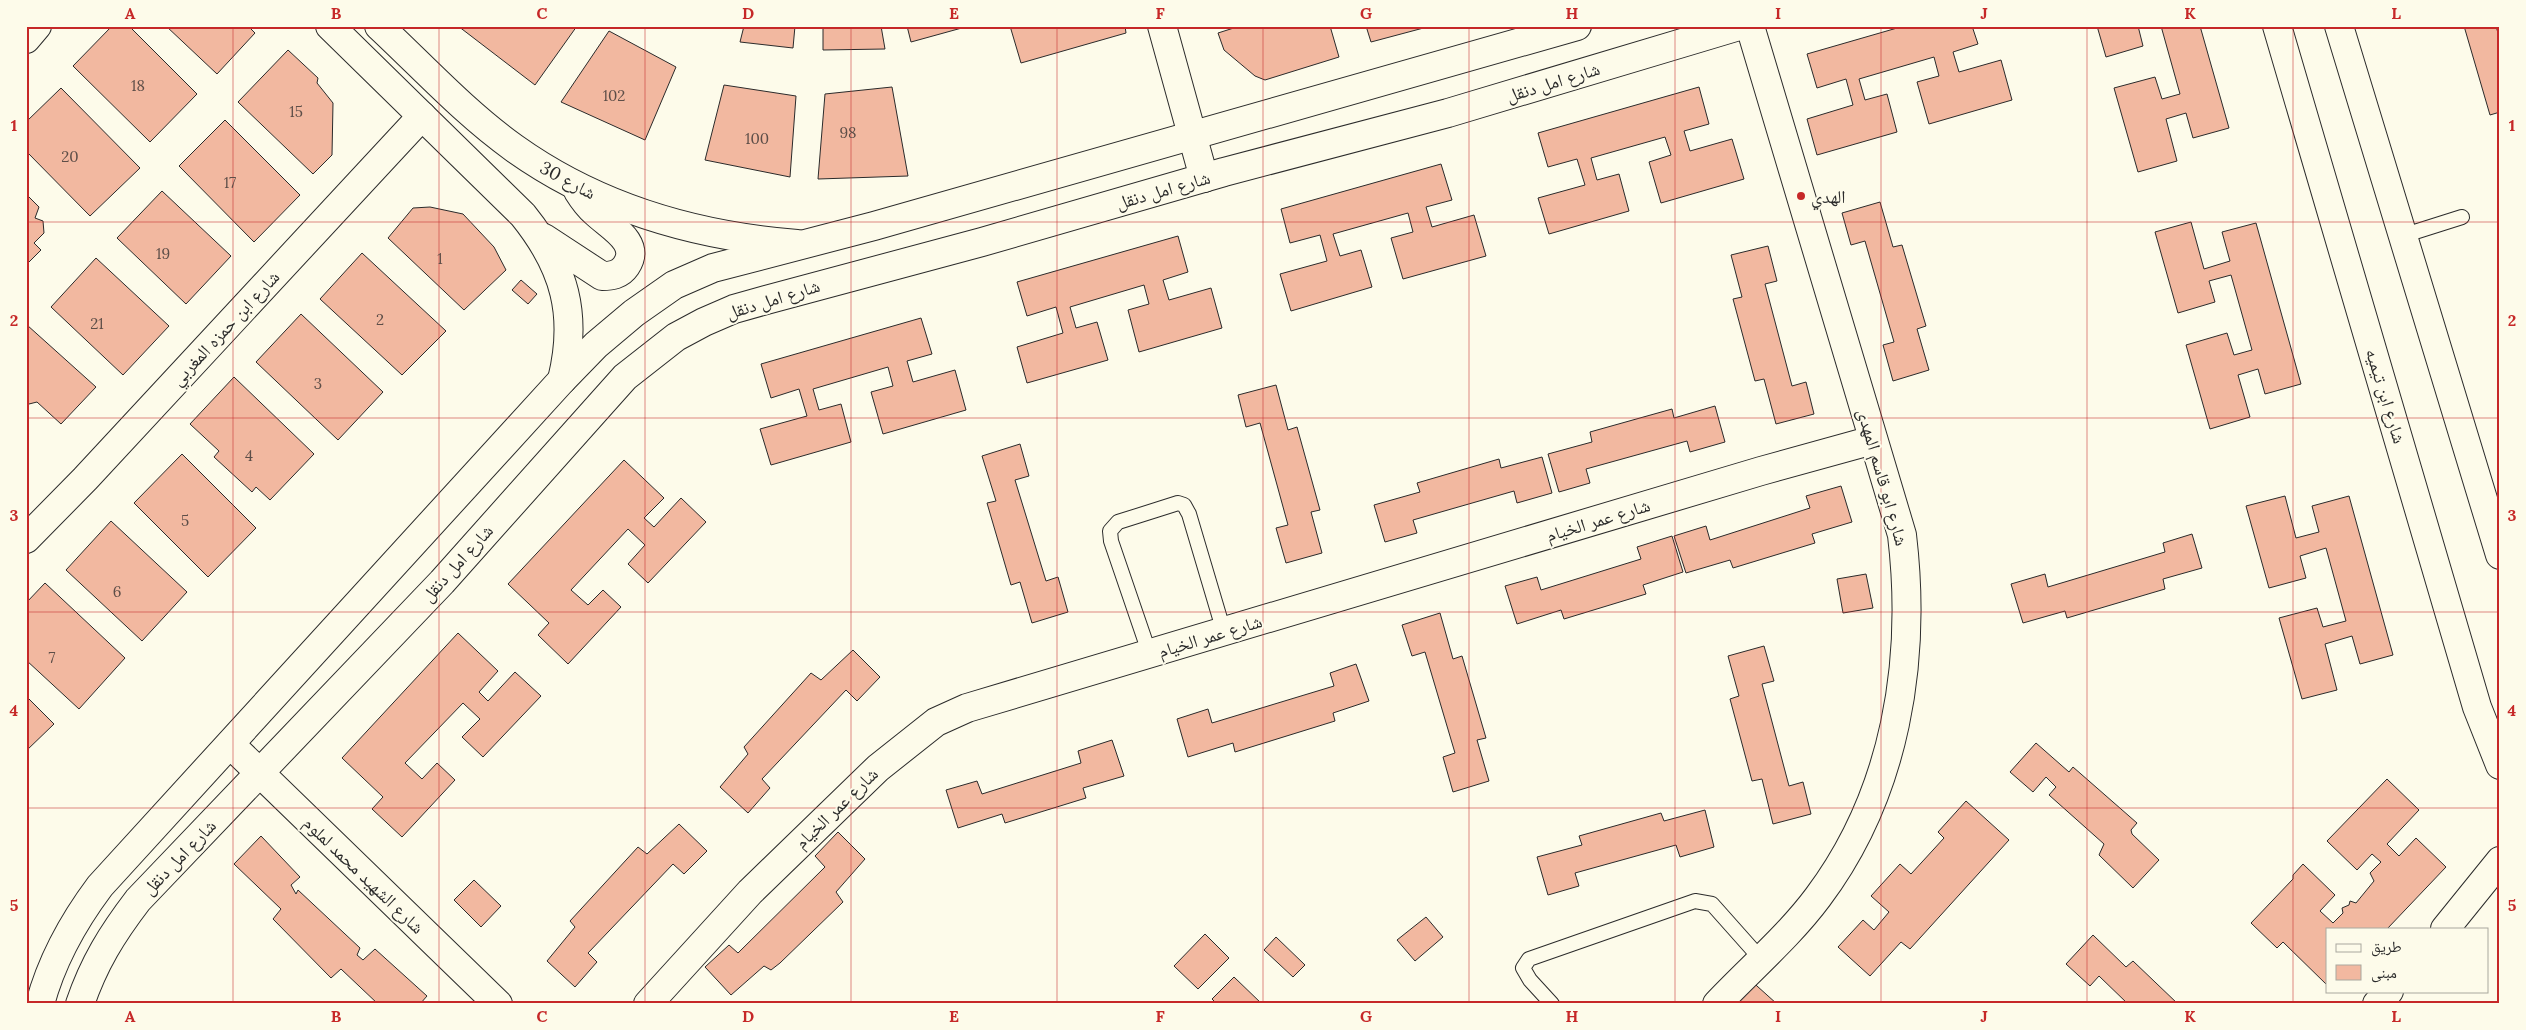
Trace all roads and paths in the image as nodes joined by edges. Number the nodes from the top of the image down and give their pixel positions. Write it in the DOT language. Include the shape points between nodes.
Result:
graph roads {
  1 [pos="37,26"];
  2 [pos="330,26"];
  3 [pos="379,26"];
  4 [pos="1162,26"];
  5 [pos="1577,26"];
  6 [pos="1739,26"];
  7 [pos="1750,26"];
  8 [pos="2277,26"];
  9 [pos="2339,26"];
  10 [pos="26,39"];
  11 [pos="422,116"];
  12 [pos="1191,135"];
  13 [pos="1204,178"];
  14 [pos="574,185"];
  15 [pos="2462,218"];
  16 [pos="540,236"];
  17 [pos="2402,236"];
  18 [pos="801,245"];
  19 [pos="562,380"];
  20 [pos="1873,440"];
  21 [pos="26,539"];
  22 [pos="2500,555"];
  23 [pos="1224,632"];
  24 [pos="1150,655"];
  25 [pos="231,745"];
  26 [pos="2500,765"];
  27 [pos="260,773"];
  28 [pos="2500,861"];
  29 [pos="2446,928"];
  30 [pos="1760,958"];
  31 [pos="2388,992"];
  32 [pos="40,1004"];
  33 [pos="80,1004"];
  34 [pos="498,1004"];
  35 [pos="648,1004"];
  36 [pos="1552,1004"];
  37 [pos="1716,1004"];
  38 [pos="2377,1004"];
  1 -- 10 [label="street"];
  2 -- 11 [label="street"];
  3 -- 14 [label="street, شارع 30" via="484,124 542,167"];
  4 -- 12 [label="street"];
  5 -- 12 [label="street, شارع امل دنقل"];
  6 -- 13 [label="street, شارع امل دنقل" via="1448,113"];
  7 -- 20 [label="street, شارع ابو قاسم المهدى"];
  8 -- 26 [label="street, شارع ابن تيميه" via="2477,707"];
  9 -- 17 [label="street"];
  11 -- 16 [label="street" via="523,214"];
  11 -- 21 [label="street, شارع ابن حمزه المغربي"];
  12 -- 13 [label="street"];
  12 -- 18 [label="street, شارع امل دنقل"];
  13 -- 27 [label="street, شارع امل دنقل" via="734,309 676,337 649,356 608,394 442,582"];
  14 -- 16 [label="street" via="593,211 626,239 630,257 626,266 611,276 602,276"];
  14 -- 18 [label="street, شارع 30" via="693,230 746,240"];
  15 -- 17 [label="lane"];
  16 -- 19 [label="street" via="560,274 569,316 568,352"];
  17 -- 22 [label="street"];
  18 -- 19 [label="street, شارع امل دنقل" via="713,268 674,285 596,345"];
  19 -- 25 [label="street, شارع امل دنقل"];
  20 -- 23 [label="street, شارع عمر الخيام"];
  20 -- 30 [label="street, شارع ابو قاسم المهدى" via="1902,534 1906,568 1906,659 1897,716 1882,775 1836,872 1816,899"];
  23 -- 24 [label="street, شارع عمر الخيام"];
  23 -- 24 [label="lane" via="1189,514 1184,504 1178,503 1118,522 1110,531"];
  24 -- 35 [label="street, شارع عمر الخيام" via="1024,690 967,708 936,722 878,768 757,885"];
  25 -- 27 [label="street, شارع الشهيد محمد لملوم"];
  25 -- 32 [label="street, شارع امل دنقل" via="83,908 60,947"];
  27 -- 33 [label="street, شارع امل دنقل" via="138,900 110,937"];
  27 -- 34 [label="street, شارع الشهيد محمد لملوم"];
  28 -- 29 [label="street"];
  30 -- 36 [label="lane" via="1712,904 1695,901 1529,959 1523,968"];
  30 -- 37 [label="street, شارع ابو قاسم المهدى"];
  31 -- 38 [label="street"];
}
